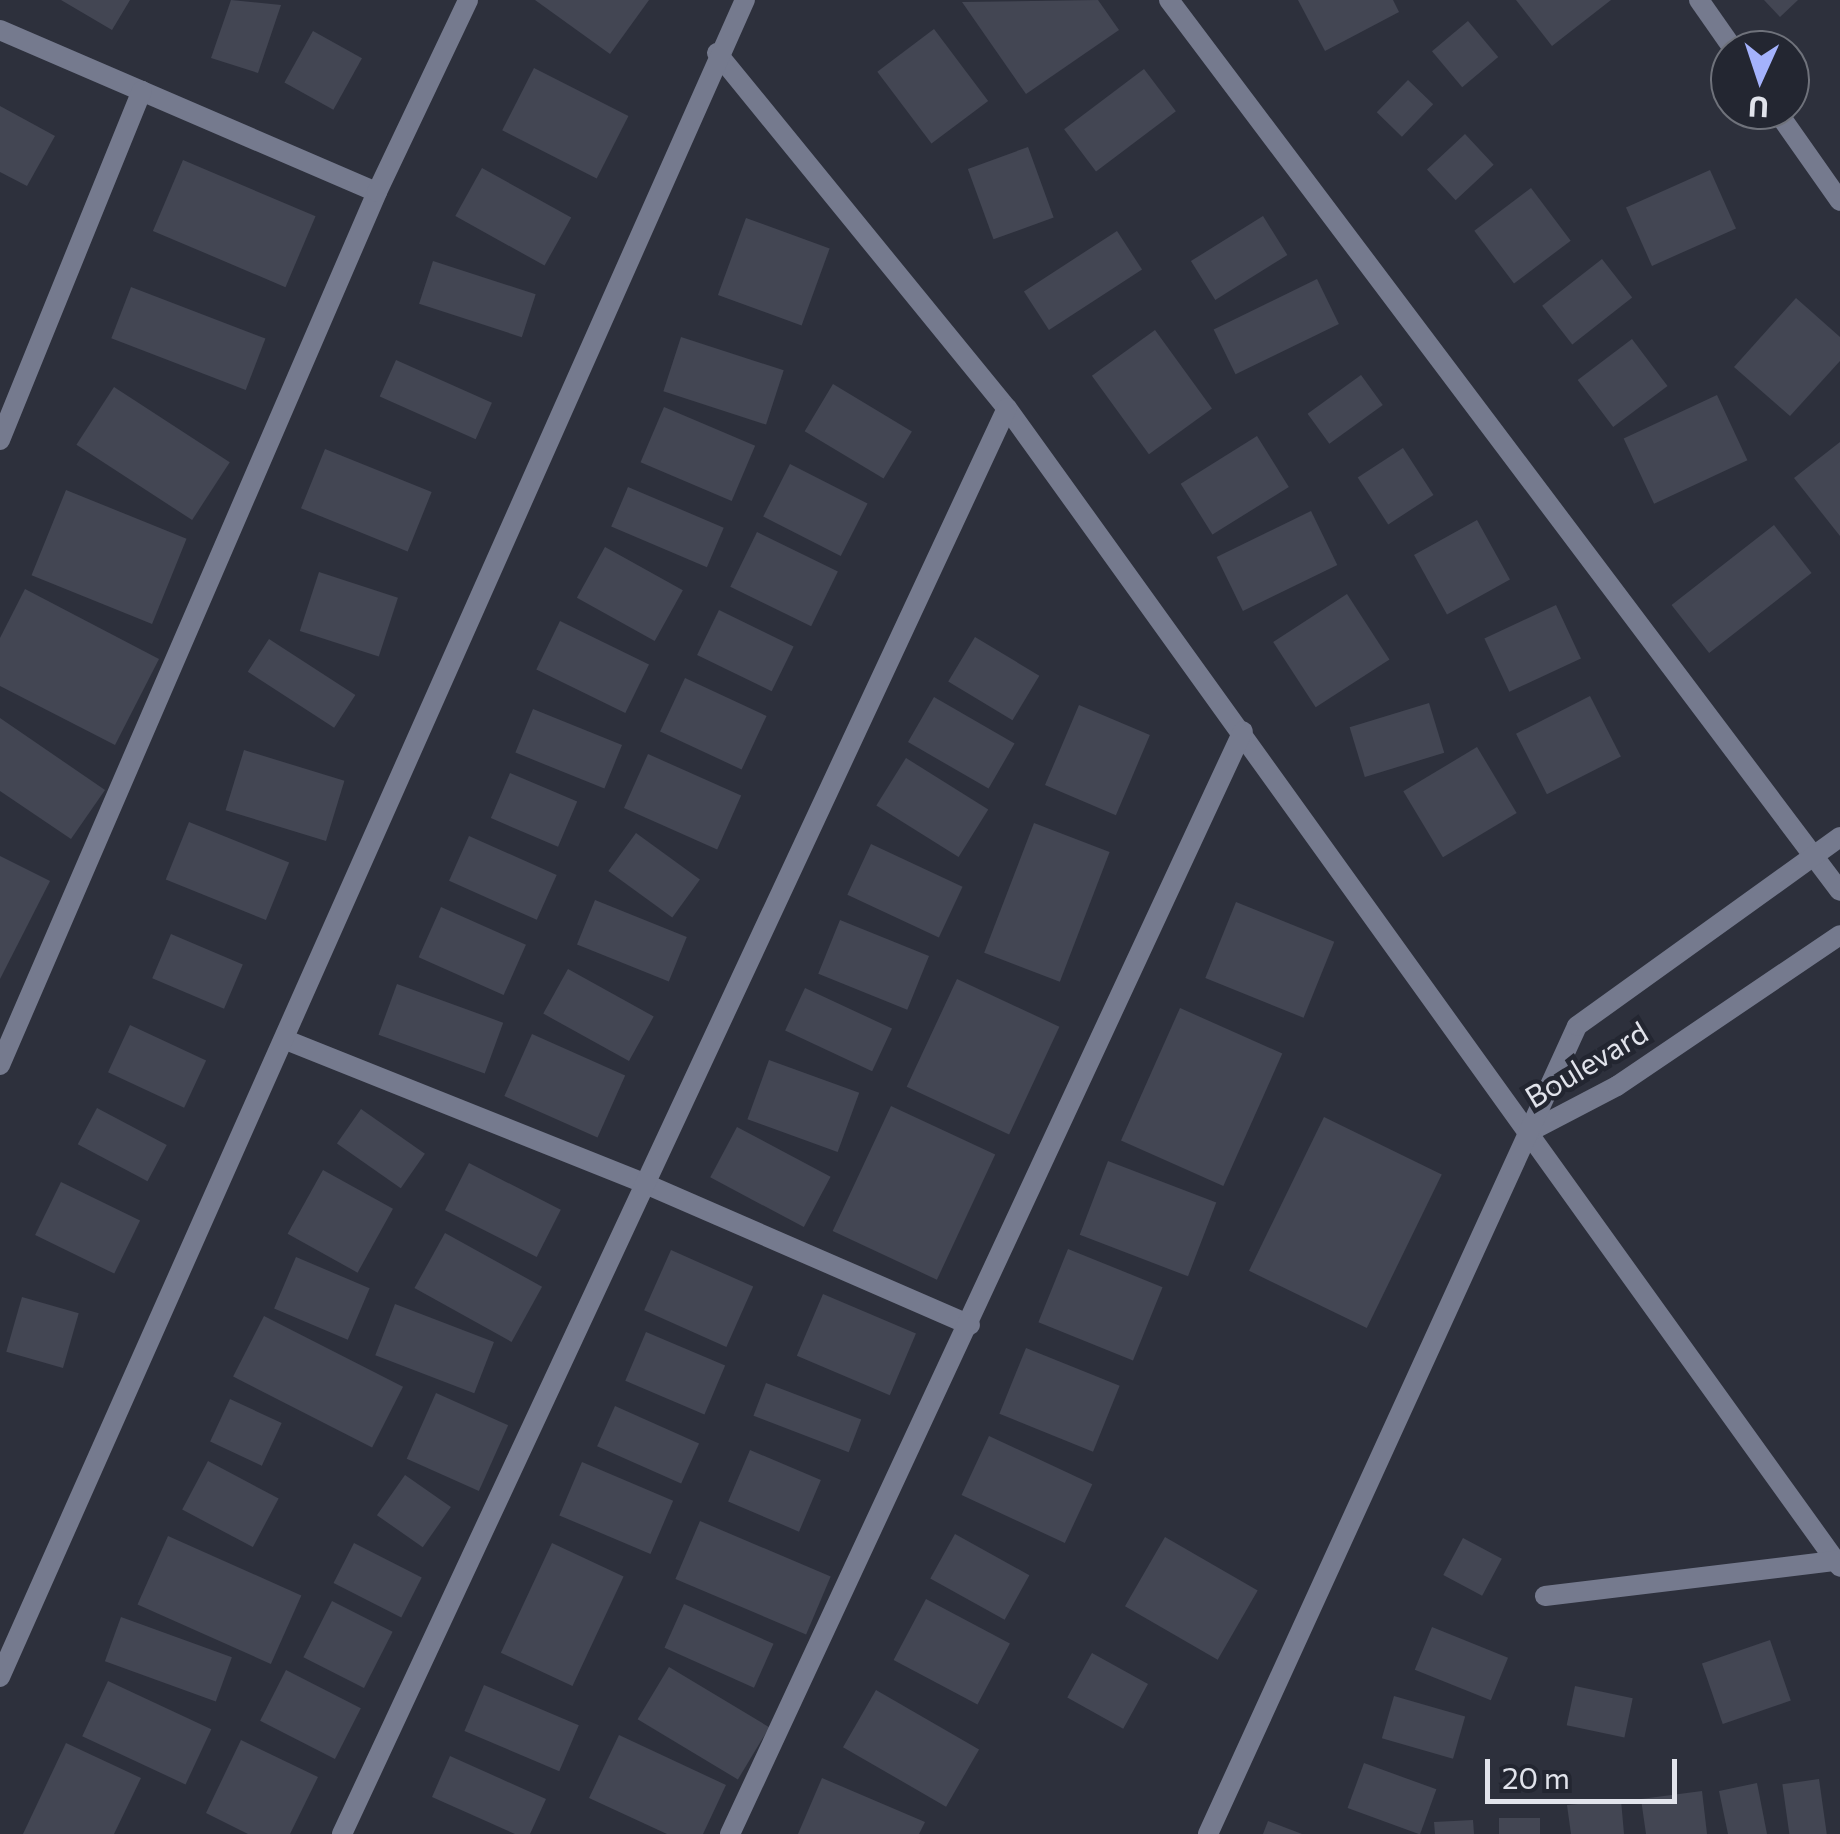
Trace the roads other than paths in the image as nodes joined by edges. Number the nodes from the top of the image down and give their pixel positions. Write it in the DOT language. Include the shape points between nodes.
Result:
graph roads {
  1 [pos="468,0"];
  2 [pos="745,0"];
  3 [pos="1169,0"];
  4 [pos="1699,0"];
  5 [pos="0,30"];
  6 [pos="1720,30"];
  7 [pos="718,53"];
  8 [pos="142,91"];
  9 [pos="1790,130"];
  10 [pos="377,192"];
  11 [pos="1840,200"];
  12 [pos="1008,408"];
  13 [pos="0,440"];
  14 [pos="1243,732"];
  15 [pos="1840,838"];
  16 [pos="1814,857"];
  17 [pos="1840,891"];
  18 [pos="1840,935"];
  19 [pos="286,1040"];
  20 [pos="0,1065"];
  21 [pos="1529,1132"];
  22 [pos="648,1185"];
  23 [pos="970,1325"];
  24 [pos="1838,1564"];
  25 [pos="1545,1596"];
  26 [pos="0,1678"];
  27 [pos="342,1834"];
  28 [pos="730,1834"];
  29 [pos="1208,1834"];
  1 -- 10 [label="street"];
  2 -- 7 [label="street"];
  3 -- 16 [label="street"];
  4 -- 6 [label="street"];
  5 -- 8 [label="street"];
  7 -- 12 [label="street"];
  7 -- 19 [label="street"];
  8 -- 10 [label="street"];
  8 -- 13 [label="street"];
  9 -- 11 [label="street"];
  10 -- 20 [label="street"];
  12 -- 14 [label="street"];
  12 -- 22 [label="street"];
  14 -- 21 [label="street"];
  14 -- 23 [label="street"];
  15 -- 16 [label="street, Boulevard"];
  16 -- 17 [label="street"];
  16 -- 21 [label="street, Boulevard" via="1577,1026"];
  18 -- 21 [label="street, Boulevard" via="1617,1086"];
  19 -- 22 [label="street"];
  19 -- 26 [label="street"];
  21 -- 24 [label="street"];
  21 -- 29 [label="street"];
  22 -- 23 [label="street"];
  22 -- 27 [label="street"];
  23 -- 28 [label="street"];
  24 -- 25 [label="street"];
}
